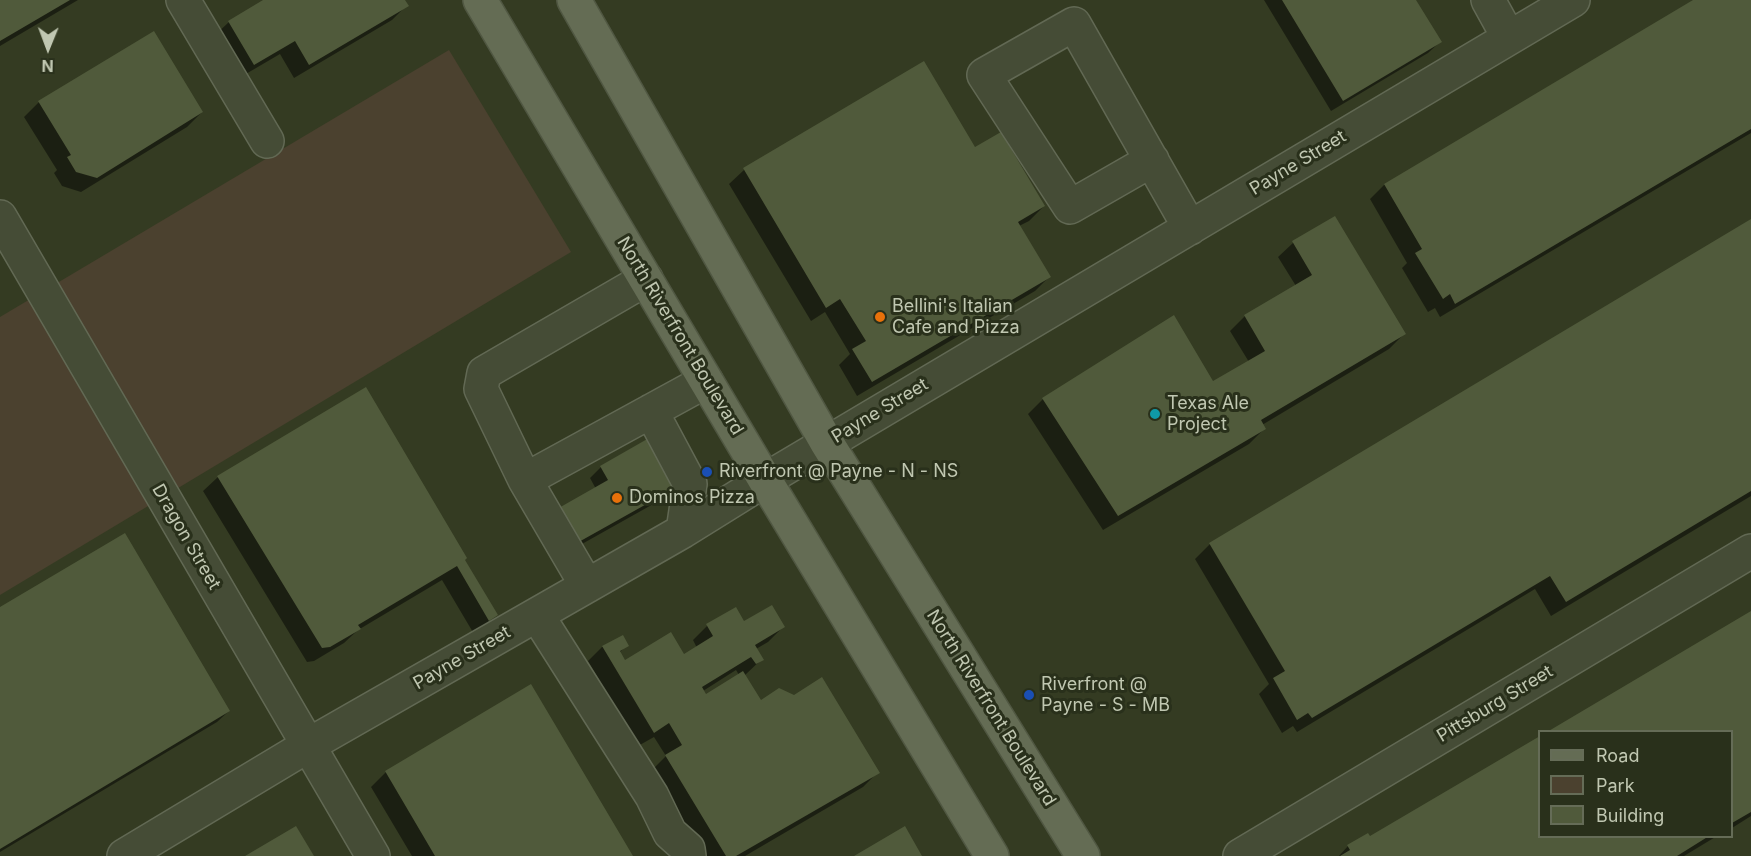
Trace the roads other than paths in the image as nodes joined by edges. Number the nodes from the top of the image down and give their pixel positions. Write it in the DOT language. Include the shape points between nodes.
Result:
graph roads {
  1 [pos="183,0"];
  2 [pos="480,0"];
  3 [pos="574,0"];
  4 [pos="1488,0"];
  5 [pos="1573,0"];
  6 [pos="1509,38"];
  7 [pos="267,141"];
  8 [pos="1152,160"];
  9 [pos="0,217"];
  10 [pos="1190,228"];
  11 [pos="646,279"];
  12 [pos="706,381"];
  13 [pos="651,411"];
  14 [pos="827,443"];
  15 [pos="525,480"];
  16 [pos="765,480"];
  17 [pos="683,531"];
  18 [pos="1751,551"];
  19 [pos="587,586"];
  20 [pos="537,615"];
  21 [pos="307,746"];
  22 [pos="124,856"];
  23 [pos="373,856"];
  24 [pos="689,856"];
  25 [pos="992,856"];
  26 [pos="1083,856"];
  27 [pos="1239,856"];
  1 -- 7 [label="street"];
  2 -- 11 [label="main road, North Riverfront Boulevard"];
  3 -- 14 [label="main road, North Riverfront Boulevard"];
  4 -- 6 [label="street"];
  5 -- 6 [label="street, Payne Street"];
  6 -- 10 [label="street, Payne Street"];
  8 -- 8 [label="street" via="1074,24 984,75 1070,207"];
  8 -- 10 [label="street"];
  9 -- 21 [label="street, Dragon Street"];
  10 -- 14 [label="street, Payne Street"];
  11 -- 12 [label="main road, North Riverfront Boulevard"];
  11 -- 15 [label="street" via="484,373 481,389"];
  12 -- 13 [label="street"];
  12 -- 16 [label="main road, North Riverfront Boulevard"];
  13 -- 15 [label="street"];
  13 -- 17 [label="street" via="690,484"];
  14 -- 16 [label="street, Payne Street"];
  14 -- 26 [label="main road, North Riverfront Boulevard"];
  15 -- 19 [label="street"];
  16 -- 17 [label="street, Payne Street"];
  16 -- 25 [label="main road, North Riverfront Boulevard"];
  17 -- 19 [label="street, Payne Street"];
  18 -- 27 [label="street, Pittsburg Street"];
  19 -- 20 [label="street, Payne Street"];
  20 -- 21 [label="street, Payne Street"];
  20 -- 24 [label="street" via="652,796 670,833 688,849"];
  21 -- 22 [label="street, Payne Street"];
  21 -- 23 [label="street, Dragon Street"];
}
